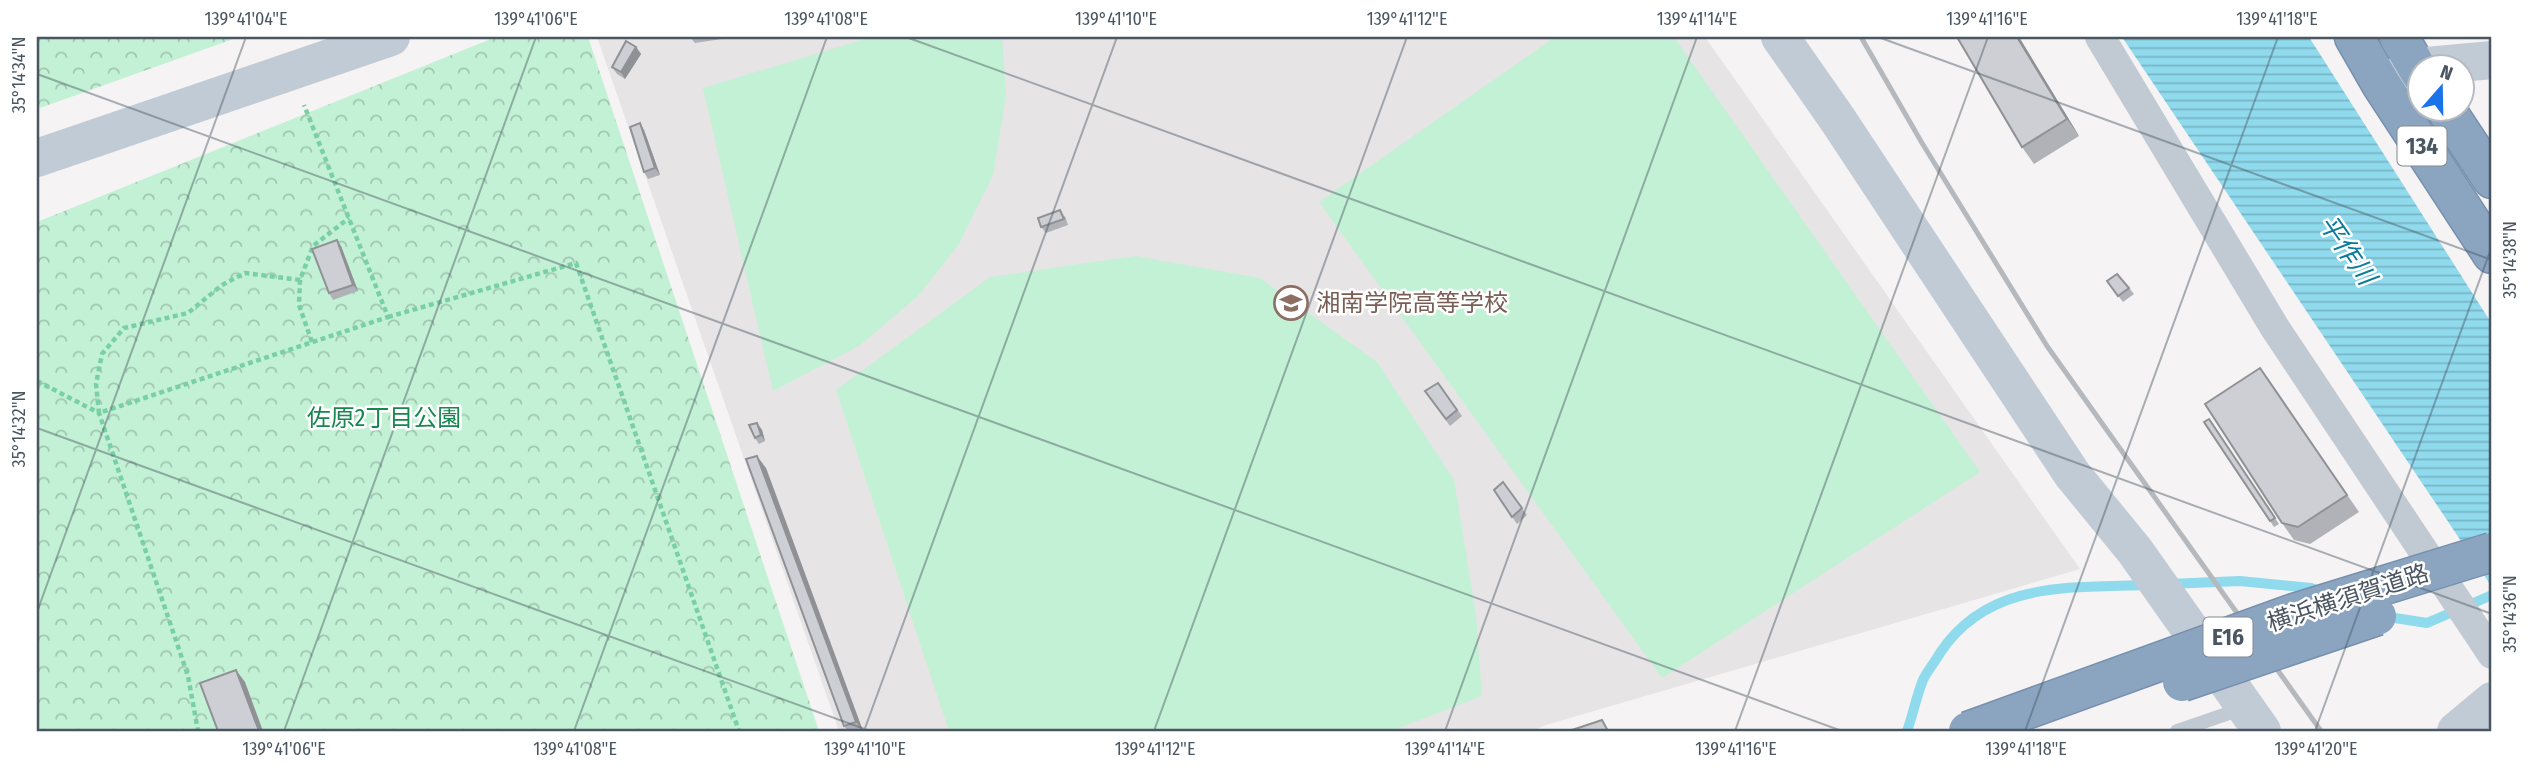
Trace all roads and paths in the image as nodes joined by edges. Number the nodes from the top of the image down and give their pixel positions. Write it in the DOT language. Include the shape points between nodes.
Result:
graph roads {
  1 [pos="391,37"];
  2 [pos="1780,37"];
  3 [pos="2100,37"];
  4 [pos="2354,37"];
  5 [pos="2406,64"];
  6 [pos="291,71"];
  7 [pos="2381,84"];
  8 [pos="2454,122"];
  9 [pos="37,158"];
  10 [pos="2492,179"];
  11 [pos="349,218"];
  12 [pos="2492,254"];
  13 [pos="300,280"];
  14 [pos="388,317"];
  15 [pos="312,342"];
  16 [pos="37,381"];
  17 [pos="99,413"];
  18 [pos="2492,552"];
  19 [pos="2492,579"];
  20 [pos="2492,654"];
  21 [pos="2492,701"];
  22 [pos="2254,719"];
  23 [pos="198,731"];
  24 [pos="739,731"];
  25 [pos="1968,731"];
  26 [pos="2044,731"];
  27 [pos="2177,731"];
  28 [pos="2456,731"];
  1 -- 6 [label="street"];
  2 -- 22 [label="street" via="2072,474 2144,565"];
  3 -- 20 [label="street" via="2275,328"];
  4 -- 7 [label="highway, 134"];
  5 -- 7 [label="street"];
  6 -- 9 [label="street"];
  6 -- 11 [label="path"];
  7 -- 12 [label="highway, 134"];
  8 -- 10 [label="highway, 134"];
  11 -- 13 [label="path" via="313,246"];
  11 -- 14 [label="path"];
  13 -- 15 [label="path" via="299,305"];
  13 -- 17 [label="path" via="245,273 188,313 124,328 102,354 96,384"];
  14 -- 15 [label="path"];
  14 -- 24 [label="path" via="576,263"];
  15 -- 17 [label="path"];
  16 -- 17 [label="path"];
  17 -- 23 [label="path" via="188,676"];
  18 -- 25 [label="highway, 横浜横須賀道路 / E16, bridge" via="2291,614"];
  19 -- 26 [label="highway, 横浜横須賀道路 / E16, bridge" via="2310,637"];
  21 -- 28 [label="street"];
  22 -- 27 [label="lane"];
}
